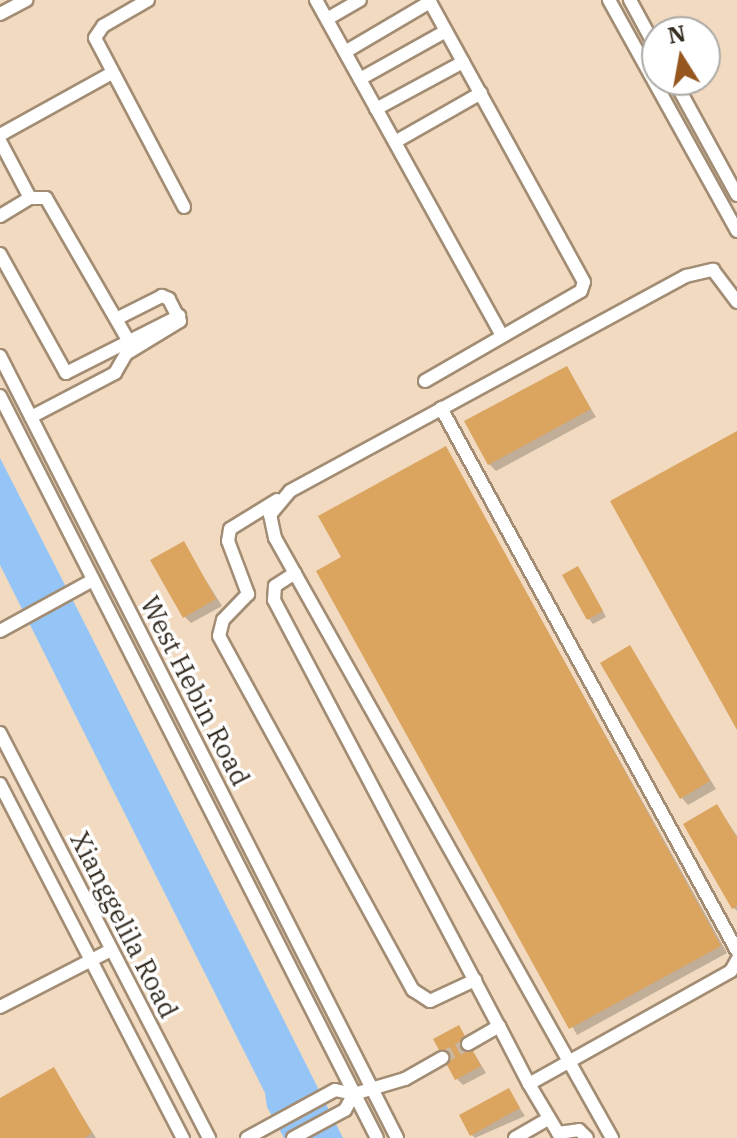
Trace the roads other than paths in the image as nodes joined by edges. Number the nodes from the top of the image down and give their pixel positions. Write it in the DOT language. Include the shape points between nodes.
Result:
graph roads {
  1 [pos="26,0"];
  2 [pos="148,0"];
  3 [pos="316,0"];
  4 [pos="360,0"];
  5 [pos="609,0"];
  6 [pos="630,0"];
  7 [pos="430,1"];
  8 [pos="0,14"];
  9 [pos="327,19"];
  10 [pos="641,20"];
  11 [pos="446,31"];
  12 [pos="345,52"];
  13 [pos="463,62"];
  14 [pos="112,73"];
  15 [pos="360,79"];
  16 [pos="481,93"];
  17 [pos="683,96"];
  18 [pos="376,109"];
  19 [pos="0,138"];
  20 [pos="395,142"];
  21 [pos="737,195"];
  22 [pos="30,198"];
  23 [pos="184,207"];
  24 [pos="0,216"];
  25 [pos="737,231"];
  26 [pos="0,254"];
  27 [pos="737,272"];
  28 [pos="725,279"];
  29 [pos="737,302"];
  30 [pos="179,316"];
  31 [pos="116,319"];
  32 [pos="502,336"];
  33 [pos="129,342"];
  34 [pos="0,356"];
  35 [pos="425,381"];
  36 [pos="0,396"];
  37 [pos="441,408"];
  38 [pos="31,417"];
  39 [pos="279,499"];
  40 [pos="295,573"];
  41 [pos="93,580"];
  42 [pos="0,631"];
  43 [pos="0,733"];
  44 [pos="0,784"];
  45 [pos="111,950"];
  46 [pos="737,951"];
  47 [pos="91,960"];
  48 [pos="737,960"];
  49 [pos="475,980"];
  50 [pos="0,1007"];
  51 [pos="499,1026"];
  52 [pos="468,1044"];
  53 [pos="442,1058"];
  54 [pos="572,1063"];
  55 [pos="529,1084"];
  56 [pos="371,1086"];
  57 [pos="354,1094"];
  58 [pos="549,1118"];
  59 [pos="559,1136"];
  60 [pos="183,1138"];
  61 [pos="209,1138"];
  62 [pos="247,1138"];
  63 [pos="293,1138"];
  64 [pos="377,1138"];
  65 [pos="397,1138"];
  66 [pos="515,1138"];
  67 [pos="587,1138"];
  68 [pos="612,1138"];
  1 -- 8 [label="street"];
  2 -- 14 [label="street" via="97,32 97,44"];
  3 -- 9 [label="street"];
  4 -- 9 [label="street"];
  5 -- 25 [label="street"];
  6 -- 10 [label="street"];
  7 -- 11 [label="street"];
  7 -- 12 [label="street"];
  9 -- 12 [label="street"];
  11 -- 13 [label="street"];
  11 -- 15 [label="street"];
  12 -- 15 [label="street"];
  13 -- 16 [label="street"];
  13 -- 18 [label="street"];
  14 -- 19 [label="street"];
  14 -- 23 [label="street"];
  15 -- 18 [label="street"];
  16 -- 20 [label="street"];
  16 -- 32 [label="street" via="584,282 581,291"];
  17 -- 21 [label="street"];
  18 -- 20 [label="street"];
  19 -- 22 [label="street"];
  20 -- 32 [label="street"];
  22 -- 24 [label="street"];
  22 -- 31 [label="street" via="50,202"];
  26 -- 33 [label="street" via="66,373"];
  27 -- 28 [label="street"];
  28 -- 29 [label="street"];
  28 -- 37 [label="street" via="713,270 686,276"];
  30 -- 31 [label="street" via="162,296"];
  30 -- 33 [label="street"];
  30 -- 38 [label="street" via="178,326 126,354 115,373"];
  31 -- 33 [label="street"];
  32 -- 35 [label="street"];
  34 -- 38 [label="street, West Hebin Road"];
  36 -- 41 [label="street"];
  37 -- 39 [label="street"];
  37 -- 46 [label="street"];
  38 -- 56 [label="street, West Hebin Road"];
  39 -- 40 [label="street" via="271,525"];
  39 -- 49 [label="street" via="230,529 228,541 248,594 223,620 219,636 413,990 422,999 438,999"];
  40 -- 49 [label="street" via="275,586 274,600"];
  40 -- 54 [label="street"];
  41 -- 42 [label="street"];
  41 -- 57 [label="street"];
  43 -- 45 [label="street, Xianggelila Road"];
  44 -- 47 [label="street, Xianggelila Road"];
  45 -- 47 [label="street"];
  45 -- 61 [label="street, Xianggelila Road"];
  47 -- 50 [label="street"];
  47 -- 60 [label="street, Xianggelila Road"];
  48 -- 54 [label="street" via="731,971"];
  49 -- 51 [label="street"];
  51 -- 52 [label="street"];
  51 -- 55 [label="street"];
  53 -- 56 [label="street" via="405,1079"];
  54 -- 55 [label="street"];
  54 -- 68 [label="street"];
  55 -- 58 [label="street"];
  56 -- 57 [label="street"];
  56 -- 65 [label="street, West Hebin Road"];
  57 -- 62 [label="street" via="335,1090"];
  57 -- 63 [label="street" via="337,1114"];
  57 -- 64 [label="street"];
  58 -- 59 [label="street"];
  58 -- 66 [label="street"];
  59 -- 67 [label="street" via="579,1130"];
}
